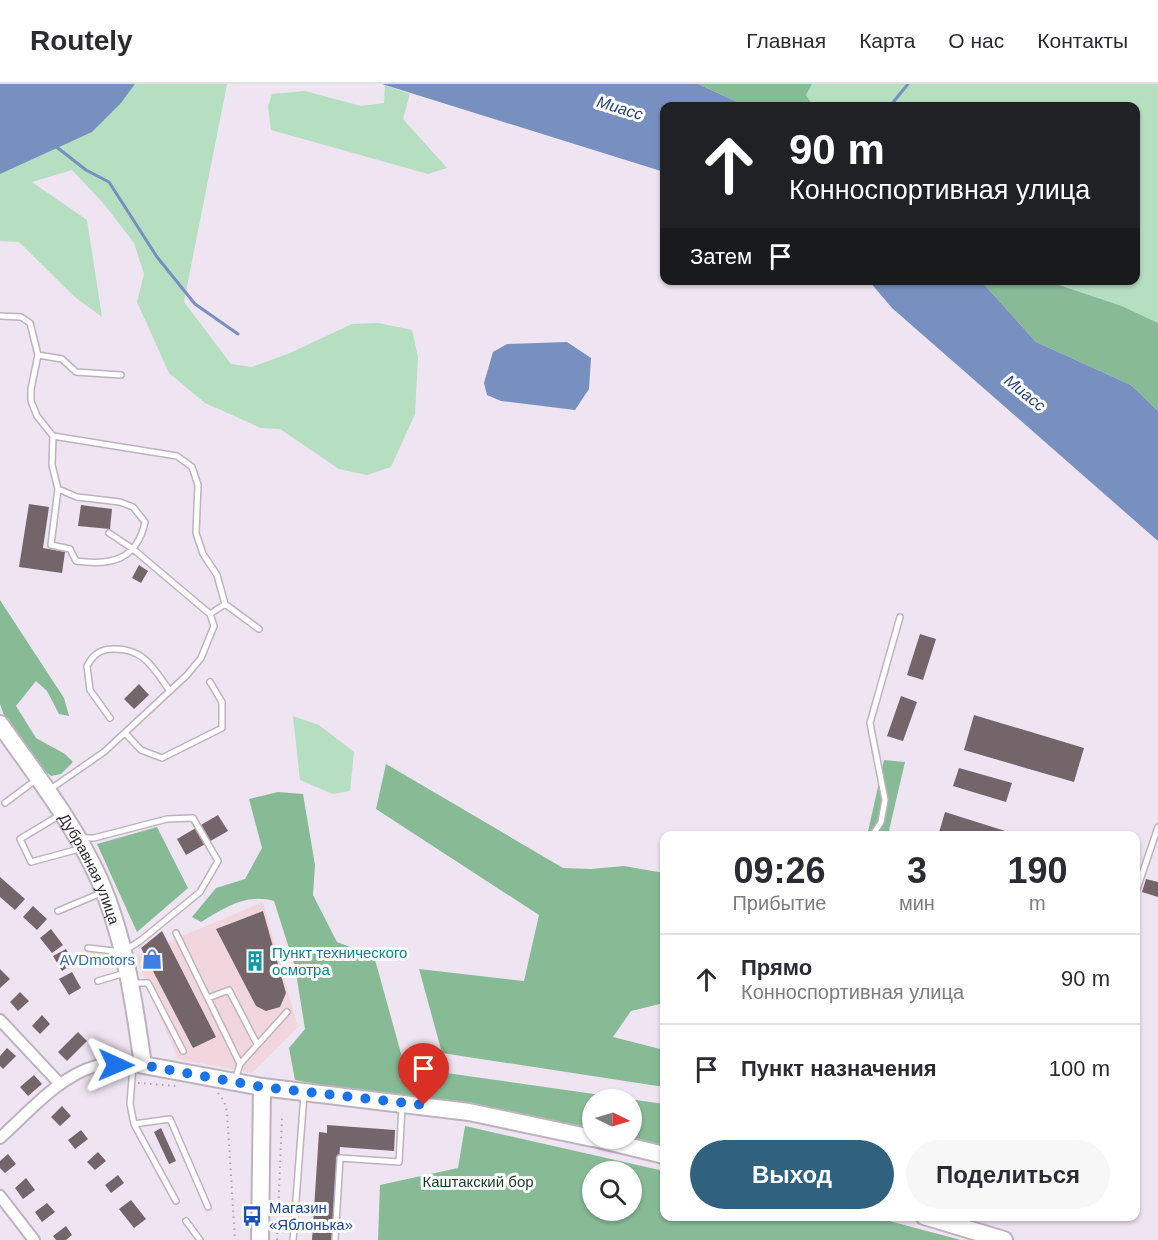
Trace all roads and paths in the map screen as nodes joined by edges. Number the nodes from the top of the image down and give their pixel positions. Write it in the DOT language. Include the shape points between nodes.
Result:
graph roads {
  1 [pos="0,316"];
  2 [pos="38,355"];
  3 [pos="121,375"];
  4 [pos="53,436"];
  5 [pos="58,489"];
  6 [pos="109,533"];
  7 [pos="133,549"];
  8 [pos="225,604"];
  9 [pos="210,614"];
  10 [pos="900,617"];
  11 [pos="259,629"];
  12 [pos="210,682"];
  13 [pos="170,691"];
  14 [pos="110,718"];
  15 [pos="0,724"];
  16 [pos="125,733"];
  17 [pos="43,785"];
  18 [pos="4,803"];
  19 [pos="62,814"];
  20 [pos="1158,827"];
  21 [pos="875,831"];
  22 [pos="81,843"];
  23 [pos="1140,880"];
  24 [pos="104,892"];
  25 [pos="58,911"];
  26 [pos="177,933"];
  27 [pos="88,948"];
  28 [pos="122,952"];
  29 [pos="130,978"];
  30 [pos="98,981"];
  31 [pos="208,998"];
  32 [pos="287,1012"];
  33 [pos="0,1020"];
  34 [pos="257,1044"];
  35 [pos="183,1051"];
  36 [pos="240,1064"];
  37 [pos="138,1065"];
  38 [pos="235,1081"];
  39 [pos="132,1082"];
  40 [pos="60,1084"];
  41 [pos="185,1087"];
  42 [pos="262,1087"];
  43 [pos="210,1089"];
  44 [pos="304,1092"];
  45 [pos="402,1102"];
  46 [pos="282,1118"];
  47 [pos="134,1124"];
  48 [pos="582,1136"];
  49 [pos="0,1138"];
  50 [pos="639,1149"];
  51 [pos="660,1154"];
  52 [pos="0,1196"];
  53 [pos="176,1202"];
  54 [pos="208,1207"];
  55 [pos="186,1221"];
  56 [pos="952,1221"];
  57 [pos="34,1240"];
  58 [pos="200,1240"];
  59 [pos="235,1240"];
  60 [pos="260,1240"];
  61 [pos="277,1240"];
  62 [pos="292,1240"];
  63 [pos="335,1240"];
  64 [pos="1004,1240"];
  1 -- 2 [label="lane" via="21,317 30,323"];
  2 -- 3 [label="lane" via="62,359 76,372"];
  2 -- 4 [label="lane" via="31,401"];
  4 -- 5 [label="lane" via="52,465"];
  4 -- 8 [label="lane" via="177,456 192,466 198,485 196,533 203,554 217,575"];
  5 -- 7 [label="lane" via="77,497 133,507 145,522 141,540"];
  5 -- 7 [label="lane" via="51,545 70,549 76,561 106,564"];
  6 -- 7 [label="lane"];
  7 -- 9 [label="lane"];
  8 -- 9 [label="lane"];
  8 -- 11 [label="lane"];
  9 -- 13 [label="lane" via="214,626 201,658"];
  10 -- 21 [label="lane" via="870,723 885,800"];
  12 -- 16 [label="lane" via="222,702 222,728 162,758 141,750"];
  13 -- 14 [label="lane" via="149,662 129,649 105,649 93,656 87,666 90,690"];
  13 -- 16 [label="lane"];
  15 -- 17 [label="main road, Дубравная улица"];
  16 -- 17 [label="lane" via="104,752"];
  17 -- 18 [label="lane"];
  17 -- 19 [label="main road, Дубравная улица"];
  19 -- 22 [label="main road, Дубравная улица"];
  19 -- 22 [label="lane" via="20,839 31,862"];
  20 -- 23 [label="lane"];
  22 -- 24 [label="main road, Дубравная улица"];
  22 -- 28 [label="lane" via="167,819 193,818 218,861 200,892"];
  24 -- 25 [label="lane"];
  24 -- 28 [label="main road, Дубравная улица"];
  26 -- 31 [label="lane"];
  27 -- 28 [label="lane"];
  28 -- 29 [label="main road, Дубравная улица"];
  29 -- 30 [label="lane"];
  29 -- 35 [label="lane" via="148,983"];
  29 -- 37 [label="main road, Дубравная улица"];
  31 -- 34 [label="lane" via="229,990"];
  31 -- 36 [label="lane"];
  32 -- 34 [label="lane"];
  33 -- 40 [label="street"];
  34 -- 36 [label="lane"];
  36 -- 38 [label="lane"];
  37 -- 38 [label="main road"];
  37 -- 39 [label="lane"];
  37 -- 40 [label="street" via="99,1065"];
  38 -- 42 [label="main road"];
  39 -- 41 [label="path"];
  39 -- 47 [label="lane" via="130,1104"];
  40 -- 49 [label="street"];
  42 -- 44 [label="main road"];
  42 -- 60 [label="main road"];
  43 -- 59 [label="path" via="219,1093 226,1113"];
  44 -- 45 [label="main road"];
  44 -- 62 [label="lane"];
  45 -- 48 [label="main road"];
  45 -- 63 [label="lane" via="399,1162 340,1158"];
  46 -- 61 [label="path"];
  47 -- 53 [label="lane"];
  47 -- 54 [label="lane" via="170,1119"];
  50 -- 51 [label="main road"];
  52 -- 57 [label="street"];
  55 -- 58 [label="lane"];
  56 -- 64 [label="main road"];
}
